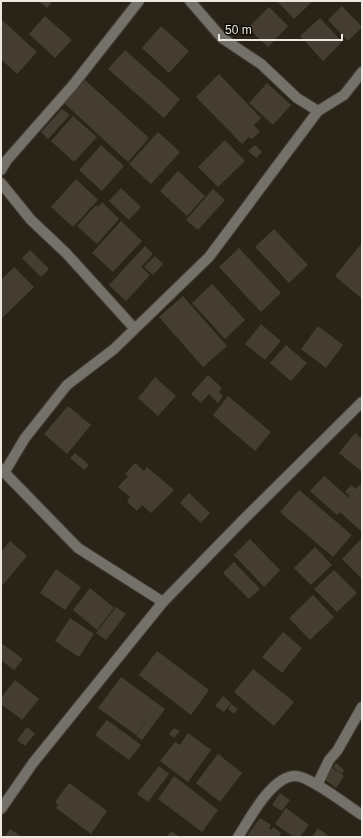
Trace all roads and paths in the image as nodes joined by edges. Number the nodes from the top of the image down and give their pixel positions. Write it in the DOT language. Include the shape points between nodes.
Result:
graph roads {
  1 [pos="139,1"];
  2 [pos="190,1"];
  3 [pos="362,72"];
  4 [pos="318,111"];
  5 [pos="1,170"];
  6 [pos="1,183"];
  7 [pos="134,328"];
  8 [pos="362,402"];
  9 [pos="3,471"];
  10 [pos="164,602"];
  11 [pos="362,706"];
  12 [pos="317,785"];
  13 [pos="1,809"];
  14 [pos="362,815"];
  15 [pos="238,837"];
  1 -- 5 [label="street" via="73,85"];
  2 -- 4 [label="street" via="222,38 261,64 296,98"];
  3 -- 4 [label="street" via="344,95"];
  4 -- 7 [label="street" via="209,256"];
  6 -- 7 [label="street" via="31,220 66,253"];
  7 -- 9 [label="street" via="114,349 67,385 25,438"];
  8 -- 10 [label="street"];
  9 -- 10 [label="street" via="78,548"];
  10 -- 13 [label="street" via="34,763"];
  11 -- 12 [label="street"];
  12 -- 14 [label="street"];
  12 -- 15 [label="street" via="295,776 283,780 266,795"];
}
